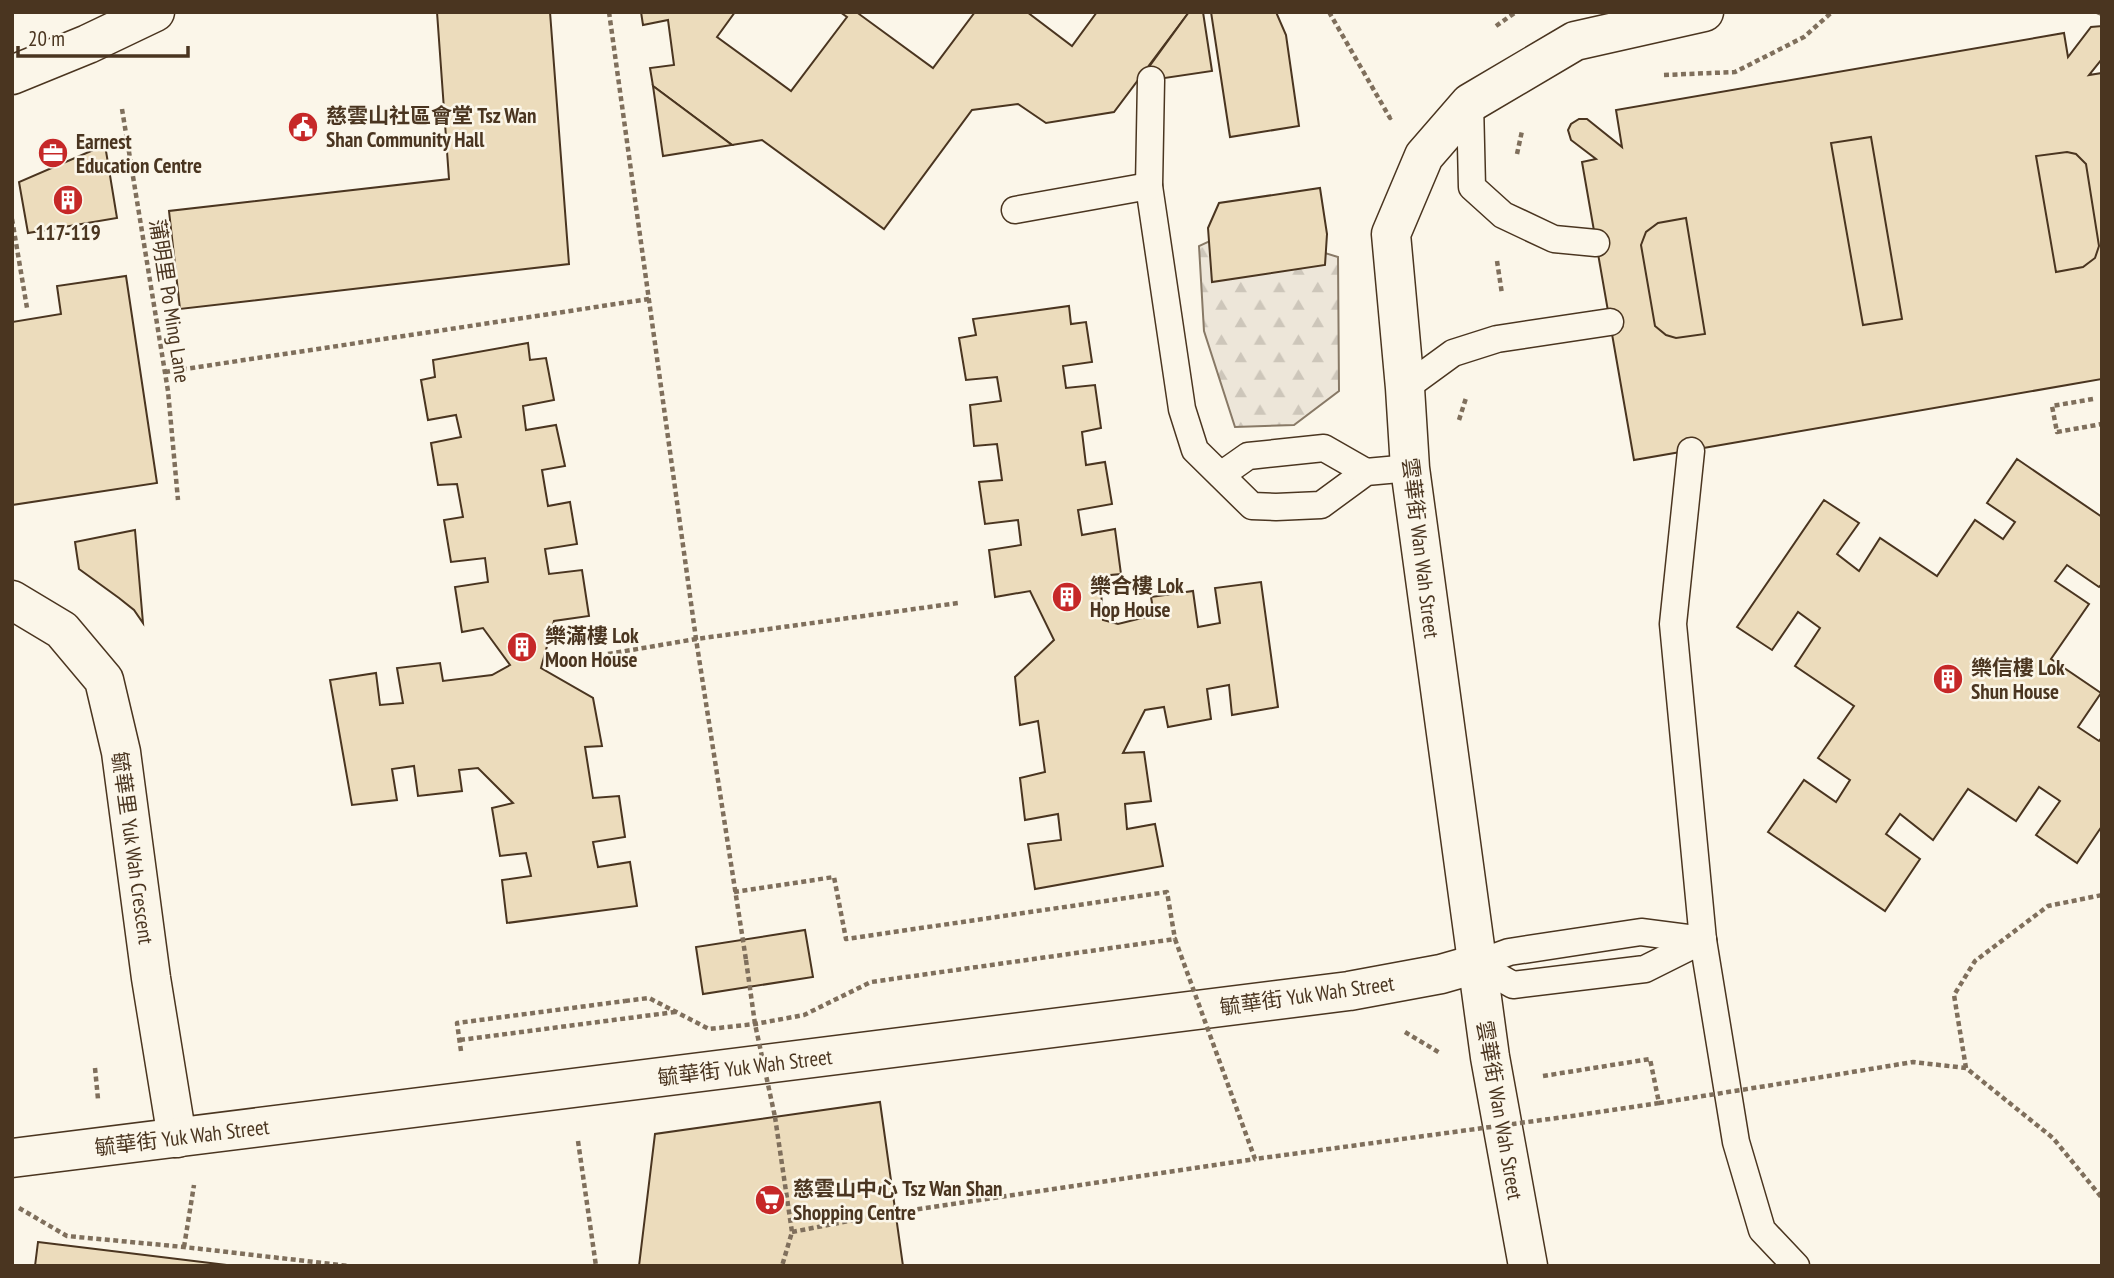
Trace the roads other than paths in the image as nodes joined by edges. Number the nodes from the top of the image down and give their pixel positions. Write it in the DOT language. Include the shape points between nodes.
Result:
graph roads {
  1 [pos="155,12"];
  2 [pos="1704,12"];
  3 [pos="12,75"];
  4 [pos="1151,80"];
  5 [pos="1470,103"];
  6 [pos="1149,186"];
  7 [pos="1015,210"];
  8 [pos="1596,243"];
  9 [pos="1609,321"];
  10 [pos="1405,388"];
  11 [pos="1690,451"];
  12 [pos="1410,468"];
  13 [pos="1366,472"];
  14 [pos="1221,475"];
  15 [pos="12,600"];
  16 [pos="1703,940"];
  17 [pos="1476,964"];
  18 [pos="177,1138"];
  19 [pos="12,1158"];
  20 [pos="1528,1266"];
  21 [pos="1796,1266"];
  1 -- 3 [label="street"];
  2 -- 5 [label="street, 雲華街 Wan Wah Street" via="1575,41"];
  4 -- 6 [label="lane"];
  5 -- 8 [label="lane" via="1472,187 1503,215 1553,239"];
  5 -- 10 [label="street, 雲華街 Wan Wah Street" via="1424,156 1391,234"];
  6 -- 7 [label="lane"];
  6 -- 14 [label="lane" via="1182,410 1195,450"];
  9 -- 10 [label="lane" via="1497,339 1453,353"];
  10 -- 12 [label="street, 雲華街 Wan Wah Street"];
  11 -- 16 [label="lane" via="1673,624"];
  12 -- 13 [label="lane"];
  12 -- 17 [label="street, 雲華街 Wan Wah Street"];
  13 -- 14 [label="lane" via="1324,448 1248,456"];
  13 -- 14 [label="lane" via="1321,505 1276,507 1252,506"];
  15 -- 18 [label="street, 毓華里 Yuk Wah Crescent" via="62,630 104,680 121,752"];
  16 -- 17 [label="lane" via="1641,932 1509,952"];
  16 -- 17 [label="lane" via="1645,969 1513,985"];
  16 -- 21 [label="lane" via="1736,1142 1762,1230"];
  17 -- 18 [label="street, 毓華街 Yuk Wah Street" via="1349,991"];
  17 -- 20 [label="street, 雲華街 Wan Wah Street"];
  18 -- 19 [label="street, 毓華街 Yuk Wah Street"];
}
